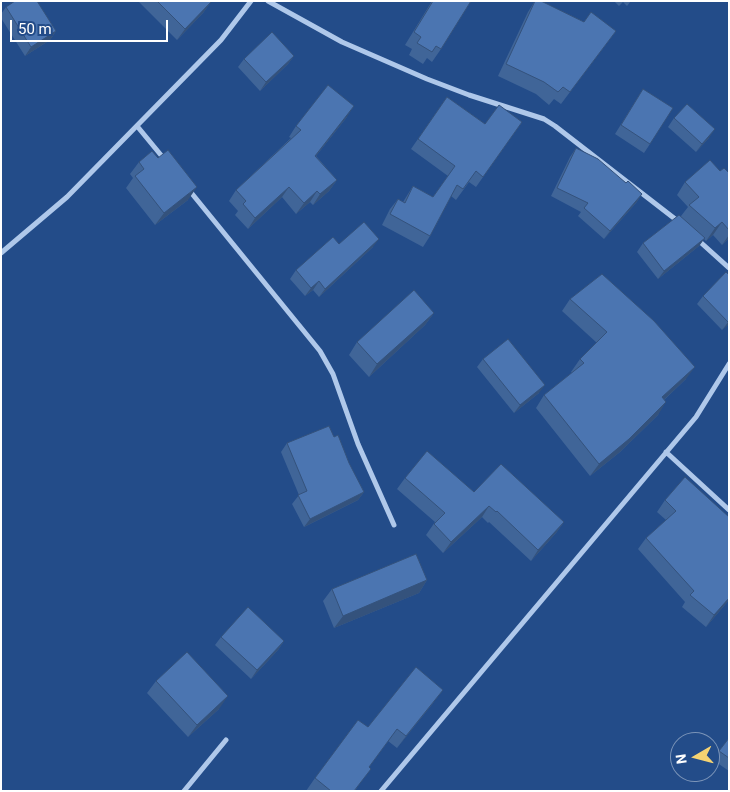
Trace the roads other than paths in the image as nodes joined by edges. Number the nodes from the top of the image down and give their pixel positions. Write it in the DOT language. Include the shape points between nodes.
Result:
graph roads {
  1 [pos="251,1"];
  2 [pos="268,1"];
  3 [pos="137,126"];
  4 [pos="167,164"];
  5 [pos="186,186"];
  6 [pos="686,228"];
  7 [pos="692,234"];
  8 [pos="1,253"];
  9 [pos="729,268"];
  10 [pos="729,364"];
  11 [pos="666,452"];
  12 [pos="729,510"];
  13 [pos="394,525"];
  14 [pos="226,740"];
  15 [pos="184,791"];
  16 [pos="381,791"];
  1 -- 3 [label="street" via="221,40"];
  2 -- 6 [label="street" via="342,42 427,79 544,119"];
  3 -- 4 [label="street"];
  3 -- 8 [label="street" via="67,197"];
  5 -- 13 [label="street" via="320,351 333,374 358,444"];
  7 -- 9 [label="street"];
  10 -- 11 [label="street" via="696,417"];
  11 -- 12 [label="street"];
  11 -- 16 [label="street"];
  14 -- 15 [label="street"];
}
